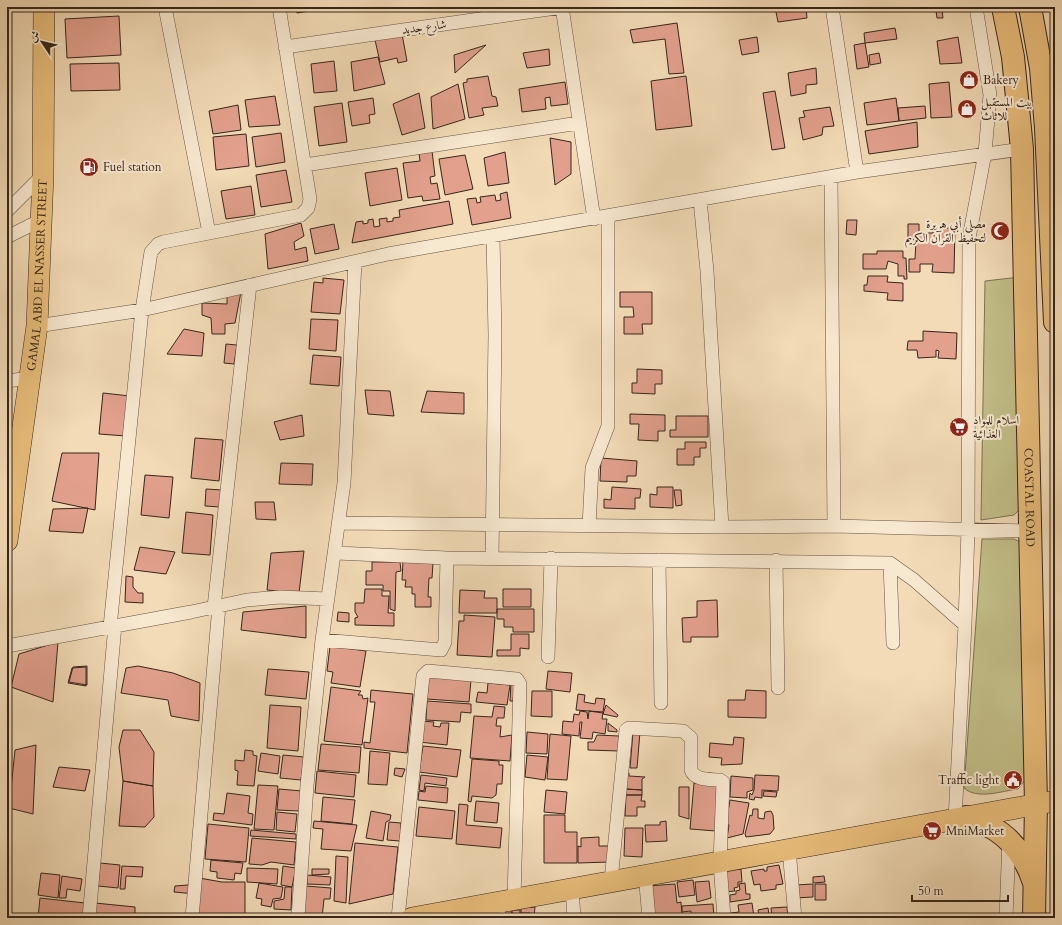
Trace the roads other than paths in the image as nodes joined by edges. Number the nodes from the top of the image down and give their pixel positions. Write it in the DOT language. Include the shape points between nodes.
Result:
graph roads {
  1 [pos="44,7"];
  2 [pos="165,7"];
  3 [pos="279,7"];
  4 [pos="562,7"];
  5 [pos="832,7"];
  6 [pos="976,7"];
  7 [pos="1003,7"];
  8 [pos="1030,7"];
  9 [pos="285,46"];
  10 [pos="579,123"];
  11 [pos="1022,149"];
  12 [pos="985,153"];
  13 [pos="305,165"];
  14 [pos="857,172"];
  15 [pos="43,175"];
  16 [pos="831,178"];
  17 [pos="700,200"];
  18 [pos="7,211"];
  19 [pos="608,217"];
  20 [pos="594,219"];
  21 [pos="41,220"];
  22 [pos="209,233"];
  23 [pos="493,236"];
  24 [pos="7,237"];
  25 [pos="356,262"];
  26 [pos="250,285"];
  27 [pos="142,310"];
  28 [pos="1055,322"];
  29 [pos="37,326"];
  30 [pos="30,378"];
  31 [pos="7,381"];
  32 [pos="10,504"];
  33 [pos="340,523"];
  34 [pos="492,525"];
  35 [pos="589,526"];
  36 [pos="834,526"];
  37 [pos="722,527"];
  38 [pos="968,529"];
  39 [pos="1030,531"];
  40 [pos="7,541"];
  41 [pos="336,553"];
  42 [pos="446,558"];
  43 [pos="492,558"];
  44 [pos="551,558"];
  45 [pos="659,560"];
  46 [pos="776,560"];
  47 [pos="890,563"];
  48 [pos="328,599"];
  49 [pos="217,606"];
  50 [pos="965,625"];
  51 [pos="113,626"];
  52 [pos="322,640"];
  53 [pos="893,642"];
  54 [pos="7,646"];
  55 [pos="548,657"];
  56 [pos="778,688"];
  57 [pos="661,703"];
  58 [pos="1046,802"];
  59 [pos="960,818"];
  60 [pos="1009,839"];
  61 [pos="789,849"];
  62 [pos="720,863"];
  63 [pos="645,874"];
  64 [pos="611,881"];
  65 [pos="572,888"];
  66 [pos="1035,888"];
  67 [pos="503,906"];
  68 [pos="421,917"];
  69 [pos="89,918"];
  70 [pos="192,918"];
  71 [pos="298,918"];
  72 [pos="398,918"];
  73 [pos="574,918"];
  74 [pos="649,918"];
  75 [pos="724,918"];
  76 [pos="795,918"];
  77 [pos="1006,918"];
  78 [pos="1034,918"];
  1 -- 15 [label="main road, GAMAL ABD EL NASSER STREET"];
  2 -- 22 [label="street"];
  3 -- 9 [label="street"];
  4 -- 9 [label="street, شارع جديد"];
  4 -- 10 [label="street"];
  5 -- 14 [label="street"];
  6 -- 12 [label="street" via="990,95"];
  7 -- 11 [label="highway, COASTAL ROAD" via="1013,57"];
  8 -- 28 [label="highway" via="1041,68 1046,128"];
  9 -- 13 [label="street"];
  10 -- 13 [label="street"];
  10 -- 20 [label="street"];
  11 -- 12 [label="street"];
  11 -- 39 [label="highway, COASTAL ROAD"];
  12 -- 14 [label="street"];
  12 -- 38 [label="street" via="969,238"];
  13 -- 22 [label="street" via="310,205 305,213"];
  14 -- 16 [label="street"];
  15 -- 18 [label="street"];
  15 -- 21 [label="main road, GAMAL ABD EL NASSER STREET"];
  16 -- 17 [label="street"];
  16 -- 36 [label="street"];
  17 -- 19 [label="street"];
  17 -- 37 [label="street"];
  19 -- 20 [label="street"];
  19 -- 35 [label="street" via="608,426 592,468"];
  20 -- 23 [label="street"];
  21 -- 24 [label="street"];
  21 -- 29 [label="main road, GAMAL ABD EL NASSER STREET"];
  22 -- 27 [label="street" via="163,242 154,247 151,252"];
  23 -- 25 [label="street"];
  23 -- 34 [label="street" via="495,336"];
  25 -- 26 [label="street"];
  25 -- 33 [label="street"];
  26 -- 27 [label="street"];
  26 -- 49 [label="street"];
  27 -- 29 [label="street"];
  27 -- 51 [label="street"];
  29 -- 30 [label="main road, GAMAL ABD EL NASSER STREET"];
  30 -- 31 [label="street"];
  30 -- 32 [label="main road, GAMAL ABD EL NASSER STREET"];
  32 -- 40 [label="main road, GAMAL ABD EL NASSER STREET"];
  33 -- 34 [label="street"];
  33 -- 41 [label="street"];
  34 -- 35 [label="street"];
  34 -- 43 [label="street"];
  35 -- 37 [label="street"];
  36 -- 37 [label="street"];
  36 -- 38 [label="street"];
  38 -- 39 [label="street"];
  38 -- 50 [label="street"];
  39 -- 58 [label="highway, COASTAL ROAD"];
  41 -- 42 [label="street"];
  41 -- 48 [label="street"];
  42 -- 43 [label="street"];
  42 -- 52 [label="street" via="445,642 441,650"];
  43 -- 44 [label="street"];
  44 -- 45 [label="street"];
  44 -- 55 [label="street"];
  45 -- 46 [label="street"];
  45 -- 57 [label="street"];
  46 -- 47 [label="street"];
  46 -- 56 [label="street"];
  47 -- 50 [label="street" via="914,580"];
  47 -- 53 [label="street"];
  48 -- 49 [label="street" via="270,598"];
  48 -- 52 [label="street"];
  49 -- 51 [label="street"];
  49 -- 70 [label="street"];
  50 -- 59 [label="street"];
  51 -- 54 [label="street"];
  51 -- 69 [label="street"];
  52 -- 71 [label="street" via="307,785"];
  58 -- 59 [label="main road"];
  58 -- 66 [label="highway, COASTAL ROAD"];
  59 -- 60 [label="highway" via="989,825"];
  59 -- 61 [label="main road"];
  60 -- 66 [label="highway" via="1025,861"];
  60 -- 77 [label="street"];
  61 -- 62 [label="main road"];
  61 -- 76 [label="street"];
  62 -- 63 [label="main road"];
  62 -- 64 [label="street" via="722,780 698,778 693,775 691,738 686,732 628,728"];
  62 -- 75 [label="street"];
  63 -- 64 [label="main road"];
  63 -- 74 [label="street"];
  64 -- 65 [label="main road"];
  65 -- 67 [label="main road"];
  65 -- 73 [label="street"];
  66 -- 78 [label="highway, COASTAL ROAD"];
  67 -- 68 [label="main road"];
  67 -- 72 [label="street" via="520,684 517,679 428,671 423,676"];
}
